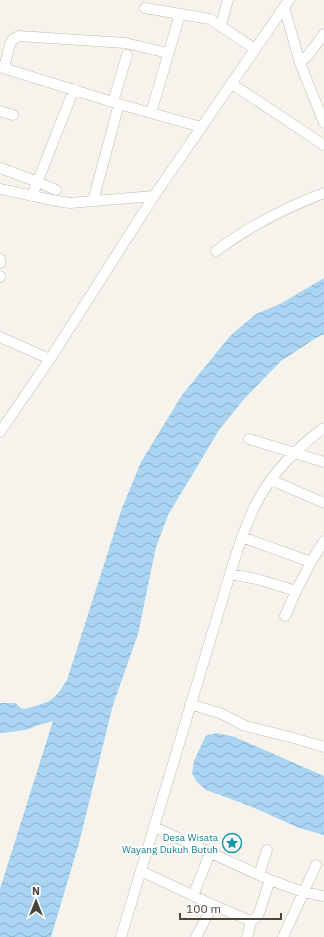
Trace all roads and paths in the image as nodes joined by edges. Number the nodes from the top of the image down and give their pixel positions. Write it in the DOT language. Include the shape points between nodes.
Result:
graph roads {
  1 [pos="228,0"];
  2 [pos="287,4"];
  3 [pos="144,8"];
  4 [pos="180,14"];
  5 [pos="222,21"];
  6 [pos="324,34"];
  7 [pos="256,49"];
  8 [pos="168,53"];
  9 [pos="127,55"];
  10 [pos="300,63"];
  11 [pos="2,67"];
  12 [pos="232,84"];
  13 [pos="74,89"];
  14 [pos="116,103"];
  15 [pos="0,111"];
  16 [pos="151,113"];
  17 [pos="13,115"];
  18 [pos="324,123"];
  19 [pos="201,127"];
  20 [pos="324,145"];
  21 [pos="0,168"];
  22 [pos="38,182"];
  23 [pos="0,189"];
  24 [pos="56,190"];
  25 [pos="324,193"];
  26 [pos="32,196"];
  27 [pos="154,196"];
  28 [pos="93,201"];
  29 [pos="216,251"];
  30 [pos="0,259"];
  31 [pos="0,263"];
  32 [pos="0,337"];
  33 [pos="50,359"];
  34 [pos="324,428"];
  35 [pos="0,432"];
  36 [pos="249,439"];
  37 [pos="295,452"];
  38 [pos="324,462"];
  39 [pos="271,480"];
  40 [pos="324,503"];
  41 [pos="242,537"];
  42 [pos="322,545"];
  43 [pos="311,562"];
  44 [pos="230,574"];
  45 [pos="296,591"];
  46 [pos="285,616"];
  47 [pos="190,704"];
  48 [pos="324,747"];
  49 [pos="154,827"];
  50 [pos="267,850"];
  51 [pos="210,853"];
  52 [pos="316,864"];
  53 [pos="141,871"];
  54 [pos="259,875"];
  55 [pos="270,880"];
  56 [pos="303,892"];
  57 [pos="193,896"];
  58 [pos="324,896"];
  59 [pos="213,905"];
  60 [pos="251,921"];
  61 [pos="121,937"];
  62 [pos="196,937"];
  63 [pos="247,937"];
  64 [pos="283,937"];
  1 -- 5 [label="street"];
  2 -- 7 [label="street"];
  2 -- 10 [label="street"];
  3 -- 4 [label="street"];
  4 -- 7 [label="street" via="210,19"];
  4 -- 8 [label="street"];
  6 -- 10 [label="street"];
  7 -- 12 [label="street"];
  8 -- 11 [label="street" via="125,43 19,36 10,44"];
  8 -- 16 [label="street"];
  9 -- 14 [label="street"];
  10 -- 18 [label="street"];
  11 -- 13 [label="street"];
  12 -- 19 [label="street"];
  12 -- 20 [label="street"];
  13 -- 14 [label="street"];
  13 -- 22 [label="street"];
  14 -- 16 [label="street"];
  14 -- 28 [label="street"];
  15 -- 17 [label="street"];
  16 -- 19 [label="street"];
  19 -- 27 [label="street"];
  21 -- 22 [label="street"];
  22 -- 24 [label="street"];
  22 -- 26 [label="street"];
  23 -- 26 [label="street"];
  25 -- 29 [label="street" via="267,218 237,235"];
  26 -- 28 [label="street" via="70,203"];
  27 -- 28 [label="street"];
  27 -- 33 [label="street"];
  30 -- 31 [label="street"];
  32 -- 33 [label="street"];
  33 -- 35 [label="street"];
  34 -- 37 [label="street"];
  36 -- 37 [label="street"];
  37 -- 38 [label="street"];
  37 -- 39 [label="street"];
  39 -- 40 [label="street"];
  39 -- 41 [label="street" via="254,508"];
  41 -- 43 [label="street"];
  41 -- 44 [label="street"];
  42 -- 43 [label="street"];
  43 -- 45 [label="street"];
  44 -- 45 [label="street"];
  44 -- 47 [label="street"];
  45 -- 46 [label="street"];
  47 -- 48 [label="street" via="222,714 245,726"];
  47 -- 49 [label="street"];
  49 -- 51 [label="street"];
  49 -- 53 [label="street"];
  50 -- 54 [label="street"];
  51 -- 54 [label="street"];
  51 -- 57 [label="street"];
  52 -- 56 [label="street"];
  53 -- 57 [label="street"];
  53 -- 61 [label="street"];
  54 -- 55 [label="street"];
  55 -- 56 [label="street"];
  55 -- 60 [label="street" via="259,913"];
  56 -- 58 [label="street"];
  56 -- 64 [label="street"];
  57 -- 59 [label="street"];
  59 -- 60 [label="street"];
  59 -- 62 [label="street"];
  60 -- 63 [label="street"];
}
